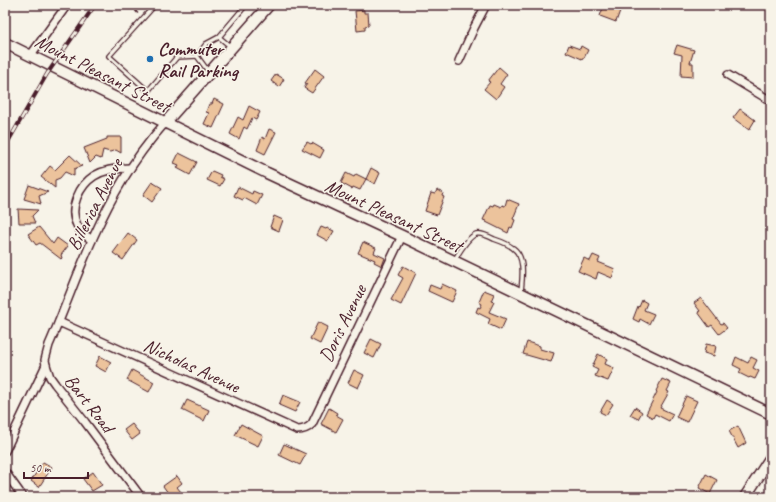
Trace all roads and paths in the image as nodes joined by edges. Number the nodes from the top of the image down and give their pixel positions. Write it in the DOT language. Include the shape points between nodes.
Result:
graph roads {
  1 [pos="67,5"];
  2 [pos="131,5"];
  3 [pos="155,5"];
  4 [pos="246,5"];
  5 [pos="269,5"];
  6 [pos="486,5"];
  7 [pos="142,19"];
  8 [pos="219,37"];
  9 [pos="5,43"];
  10 [pos="232,48"];
  11 [pos="30,56"];
  12 [pos="197,56"];
  13 [pos="459,61"];
  14 [pos="210,73"];
  15 [pos="728,75"];
  16 [pos="771,101"];
  17 [pos="165,123"];
  18 [pos="130,168"];
  19 [pos="402,236"];
  20 [pos="92,240"];
  21 [pos="453,262"];
  22 [pos="521,294"];
  23 [pos="59,322"];
  24 [pos="46,365"];
  25 [pos="771,414"];
  26 [pos="312,424"];
  27 [pos="5,451"];
  28 [pos="771,457"];
  29 [pos="5,472"];
  30 [pos="23,497"];
  31 [pos="141,497"];
  32 [pos="745,497"];
  1 -- 11 [label="street"];
  2 -- 7 [label="path"];
  3 -- 7 [label="lane"];
  4 -- 8 [label="lane"];
  5 -- 10 [label="main road, Billerica Avenue"];
  6 -- 13 [label="street"];
  7 -- 12 [label="lane" via="109,56 148,91 177,57"];
  8 -- 10 [label="lane"];
  8 -- 12 [label="lane" via="206,44"];
  9 -- 11 [label="main road, Mount Pleasant Street"];
  10 -- 14 [label="main road, Billerica Avenue"];
  11 -- 17 [label="main road, Mount Pleasant Street"];
  12 -- 14 [label="lane"];
  14 -- 17 [label="main road, Billerica Avenue"];
  15 -- 16 [label="street"];
  17 -- 18 [label="street, Billerica Avenue"];
  17 -- 19 [label="main road, Mount Pleasant Street"];
  18 -- 20 [label="street, Billerica Avenue"];
  18 -- 20 [label="street" via="114,168 94,176 80,189 73,209 76,224 84,235"];
  19 -- 21 [label="main road, Mount Pleasant Street"];
  19 -- 26 [label="street, Doris Avenue"];
  20 -- 23 [label="street, Billerica Avenue"];
  21 -- 22 [label="main road, Mount Pleasant Street"];
  21 -- 22 [label="lane" via="476,234 498,240 514,248 520,259"];
  22 -- 25 [label="main road, Mount Pleasant Street"];
  23 -- 24 [label="street, Billerica Avenue" via="48,349"];
  23 -- 26 [label="street, Nicholas Avenue" via="297,430 306,429"];
  24 -- 27 [label="street, Billerica Avenue"];
  24 -- 31 [label="street, Bart Road" via="55,384"];
  28 -- 32 [label="main road"];
  29 -- 30 [label="street"];
}
